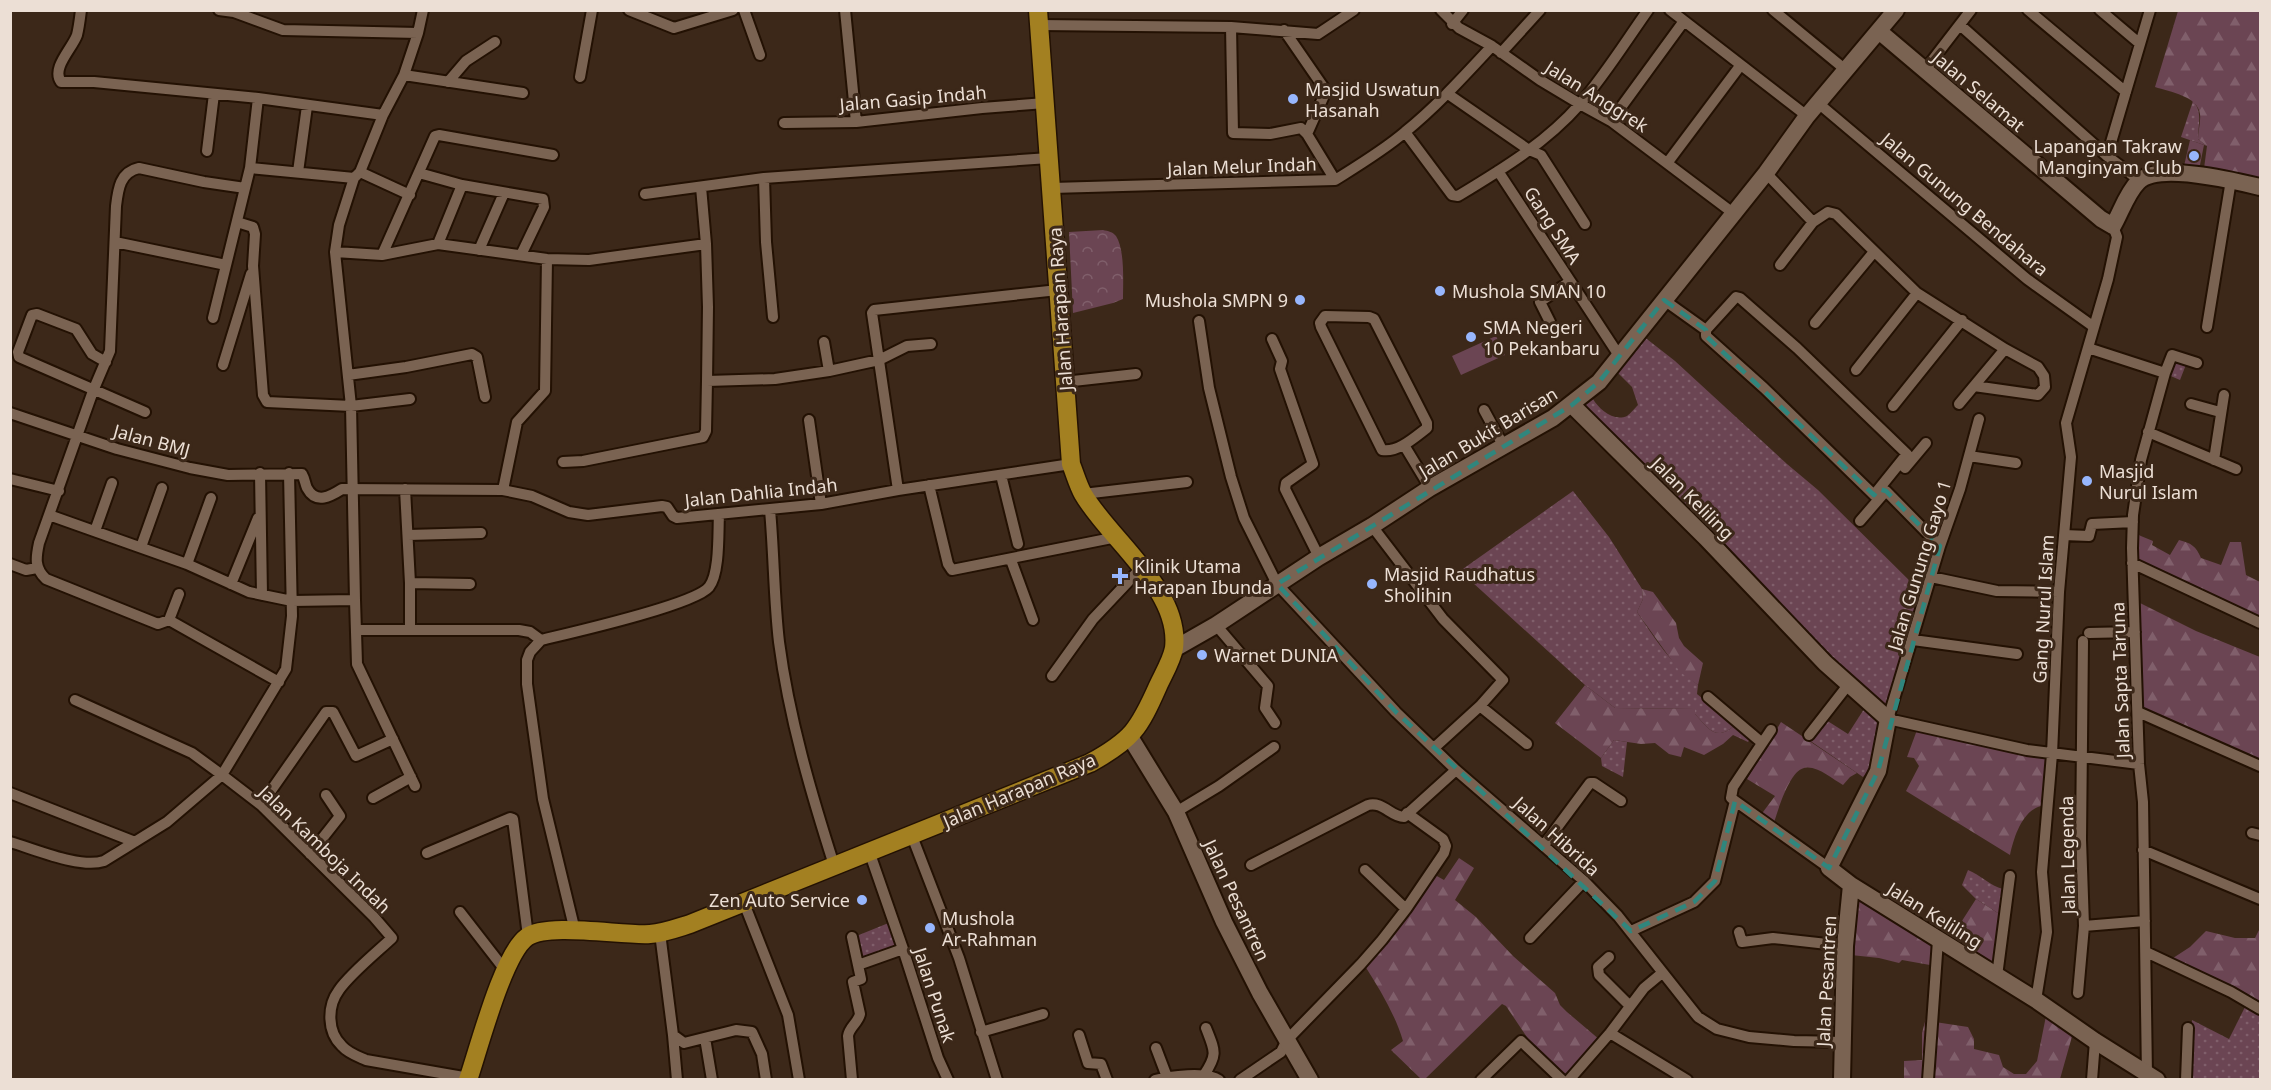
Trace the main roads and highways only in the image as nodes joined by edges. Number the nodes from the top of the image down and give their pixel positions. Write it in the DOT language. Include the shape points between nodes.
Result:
graph roads {
  1 [pos="1039,18"];
  2 [pos="468,1079"];
  1 -- 2 [label="main road, Jalan Harapan Raya" via="1071,464 1083,494 1142,567 1164,599 1169,615 1174,649 1144,716 1130,737 1090,763 690,924 660,933 546,931 528,936 505,970"];
}
